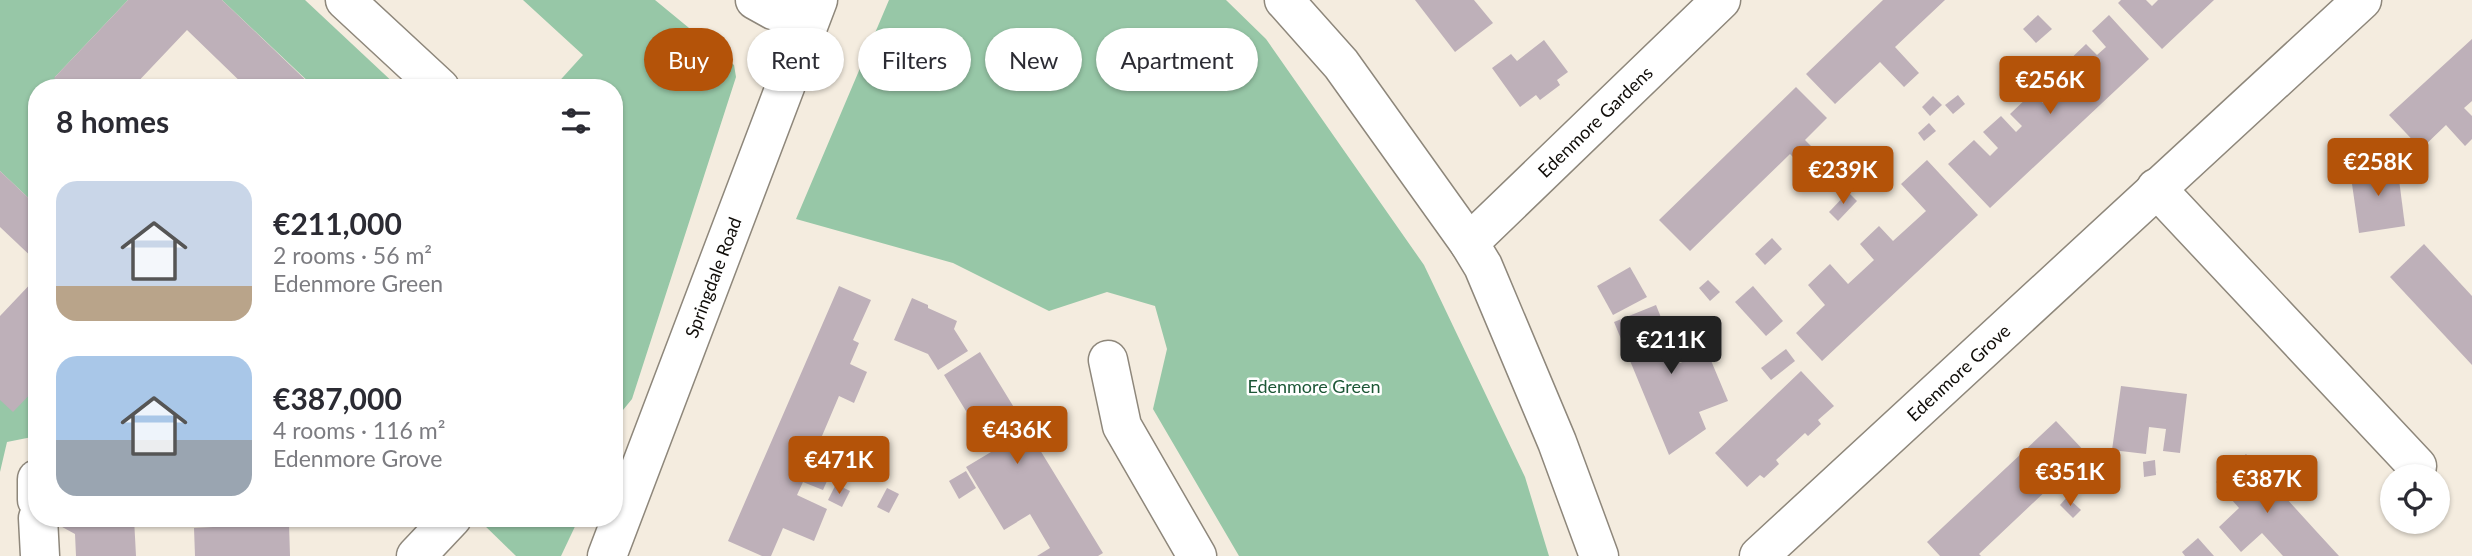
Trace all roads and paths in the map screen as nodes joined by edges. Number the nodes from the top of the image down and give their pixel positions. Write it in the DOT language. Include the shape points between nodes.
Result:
graph roads {
  1 [pos="345,0"];
  2 [pos="755,0"];
  3 [pos="1284,0"];
  4 [pos="1721,0"];
  5 [pos="2362,0"];
  6 [pos="813,10"];
  7 [pos="430,79"];
  8 [pos="2157,188"];
  9 [pos="1469,243"];
  10 [pos="1108,360"];
  11 [pos="2415,464"];
  12 [pos="626,469"];
  13 [pos="38,527"];
  14 [pos="443,527"];
  15 [pos="613,527"];
  16 [pos="40,556"];
  17 [pos="416,556"];
  18 [pos="607,556"];
  19 [pos="1196,556"];
  20 [pos="1600,556"];
  21 [pos="1759,556"];
  1 -- 7 [label="street"];
  2 -- 6 [label="street" via="773,10"];
  3 -- 9 [label="street" via="1341,64"];
  4 -- 9 [label="street, Edenmore Gardens"];
  5 -- 8 [label="street, Edenmore Grove"];
  6 -- 12 [label="street, Springdale Road"];
  8 -- 11 [label="street"];
  8 -- 21 [label="street, Edenmore Grove"];
  9 -- 20 [label="street" via="1483,266 1557,442"];
  10 -- 19 [label="street" via="1122,426"];
  13 -- 16 [label="street"];
  14 -- 17 [label="street"];
  15 -- 18 [label="street, Springdale Road"];
}
